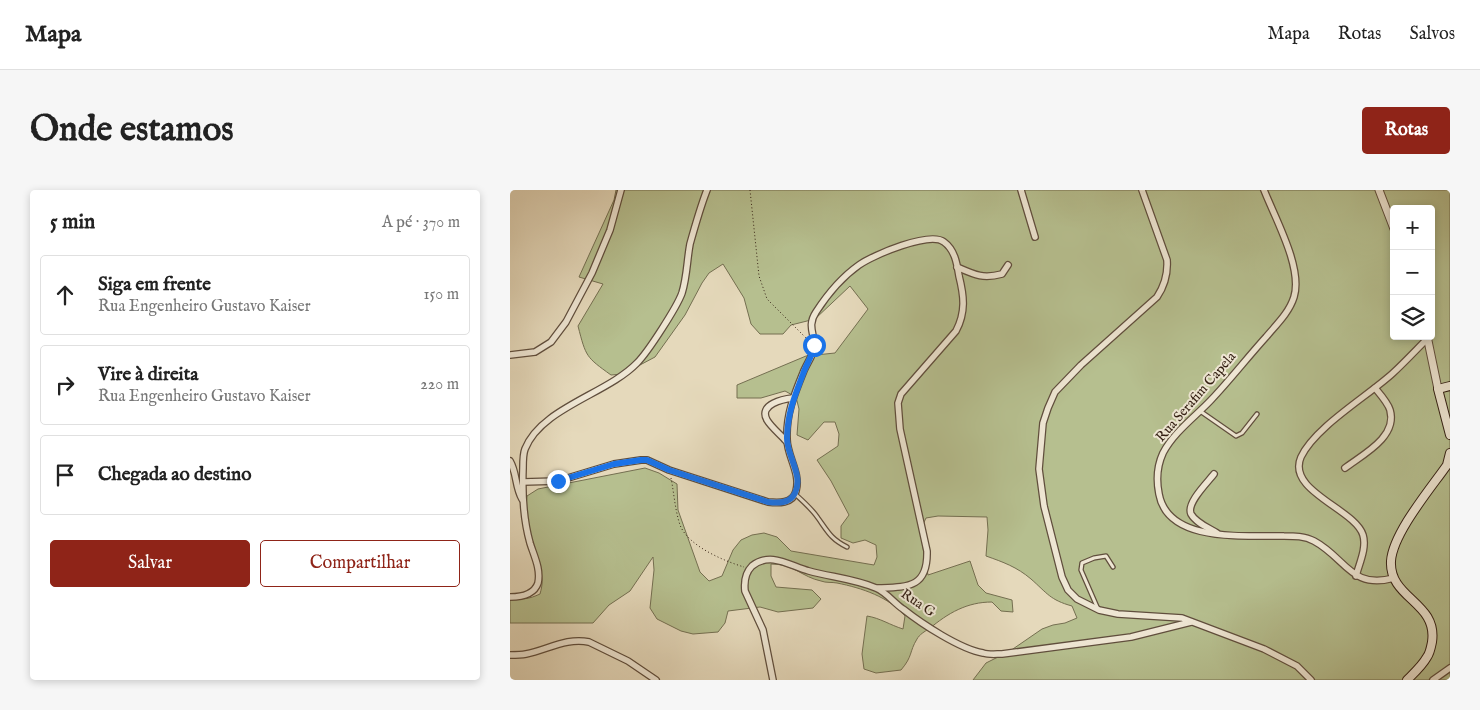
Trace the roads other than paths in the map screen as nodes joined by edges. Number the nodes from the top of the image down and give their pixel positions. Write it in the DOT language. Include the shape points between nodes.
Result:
graph roads {
  1 [pos="622,190"];
  2 [pos="707,190"];
  3 [pos="1022,190"];
  4 [pos="1142,190"];
  5 [pos="1264,190"];
  6 [pos="1379,190"];
  7 [pos="1390,219"];
  8 [pos="1035,237"];
  9 [pos="1008,265"];
  10 [pos="958,267"];
  11 [pos="1425,340"];
  12 [pos="1429,340"];
  13 [pos="510,355"];
  14 [pos="1450,386"];
  15 [pos="1375,388"];
  16 [pos="1438,389"];
  17 [pos="793,398"];
  18 [pos="1200,411"];
  19 [pos="1256,414"];
  20 [pos="1450,435"];
  21 [pos="786,441"];
  22 [pos="1450,453"];
  23 [pos="510,461"];
  24 [pos="1345,468"];
  25 [pos="1214,474"];
  26 [pos="523,482"];
  27 [pos="795,494"];
  28 [pos="523,502"];
  29 [pos="1221,535"];
  30 [pos="847,547"];
  31 [pos="1113,567"];
  32 [pos="1356,576"];
  33 [pos="1394,578"];
  34 [pos="878,588"];
  35 [pos="510,596"];
  36 [pos="1098,610"];
  37 [pos="1191,622"];
  38 [pos="510,655"];
  39 [pos="1450,668"];
  40 [pos="656,680"];
  41 [pos="773,680"];
  42 [pos="1311,680"];
  43 [pos="1407,680"];
  44 [pos="1433,680"];
  1 -- 13 [label="street" via="592,273 566,322 551,342 535,352"];
  2 -- 26 [label="street" via="690,246 681,294 644,355 631,368 547,420 532,434 524,451"];
  3 -- 8 [label="street"];
  4 -- 36 [label="street" via="1167,260 1165,282 1157,297 1055,392 1043,423 1040,446 1039,469 1044,506 1062,577 1077,599"];
  5 -- 18 [label="street, Rua Serafim Capela" via="1293,261 1294,295 1277,325"];
  6 -- 7 [label="street"];
  9 -- 10 [label="street" via="1002,274 986,277"];
  10 -- 17 [label="street" via="946,242 935,238 908,244 860,264 842,279 814,315 811,327 814,345"];
  10 -- 34 [label="street" via="964,306 962,320 901,394 898,403 900,429 927,551 926,567 914,584"];
  11 -- 15 [label="street"];
  12 -- 16 [label="street"];
  14 -- 16 [label="main road"];
  15 -- 24 [label="street" via="1390,410 1391,424 1385,437"];
  15 -- 32 [label="street" via="1315,438 1299,466 1312,489 1354,522 1363,534 1364,544"];
  16 -- 20 [label="main road"];
  17 -- 21 [label="street"];
  17 -- 21 [label="street" via="770,404 766,413 766,419"];
  18 -- 19 [label="lane" via="1236,436"];
  18 -- 29 [label="street, Rua Serafim Capela" via="1164,452 1157,471 1157,485 1164,508 1175,519 1198,531"];
  21 -- 27 [label="street" via="796,471"];
  22 -- 33 [label="main road" via="1447,465 1402,530 1394,547 1391,562"];
  23 -- 28 [label="street"];
  25 -- 29 [label="street" via="1190,508 1191,514 1201,524"];
  26 -- 27 [label="street" via="558,481 614,464 641,460 768,502 788,501"];
  26 -- 28 [label="street"];
  27 -- 30 [label="lane" via="830,536"];
  28 -- 35 [label="street" via="539,570 537,584 531,593"];
  29 -- 32 [label="street, Rua Serafim Capela" via="1306,538 1322,546"];
  31 -- 36 [label="lane" via="1106,556 1082,563 1081,570"];
  32 -- 33 [label="street, Rua Serafim Capela" via="1378,582"];
  33 -- 43 [label="main road" via="1424,612 1433,632 1428,656"];
  34 -- 37 [label="street, Rua G" via="905,611 956,642 976,652 990,654 1131,636"];
  34 -- 41 [label="street, Rua G" via="776,559 762,561 750,569 745,579 746,591 764,630"];
  36 -- 37 [label="street" via="1176,617"];
  37 -- 42 [label="street" via="1264,649 1297,666"];
  38 -- 40 [label="street" via="582,640 628,661"];
  39 -- 44 [label="street"];
}
